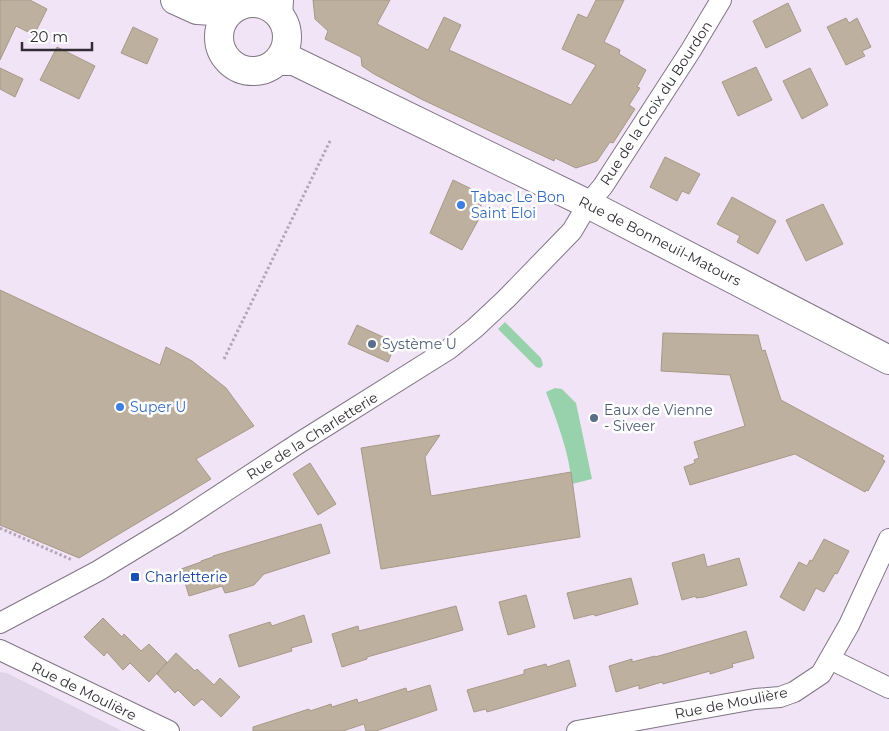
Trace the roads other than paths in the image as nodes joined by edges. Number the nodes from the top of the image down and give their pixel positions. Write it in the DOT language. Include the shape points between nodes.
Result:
graph roads {
  1 [pos="722,0"];
  2 [pos="186,5"];
  3 [pos="271,5"];
  4 [pos="229,12"];
  5 [pos="220,43"];
  6 [pos="286,55"];
  7 [pos="588,204"];
  8 [pos="889,360"];
  9 [pos="889,539"];
  10 [pos="0,623"];
  11 [pos="0,650"];
  12 [pos="830,659"];
  13 [pos="889,688"];
  14 [pos="168,731"];
  15 [pos="577,731"];
  1 -- 7 [label="street, Rue de la Croix du Bourdon" via="603,186"];
  2 -- 4 [label="main road"];
  2 -- 5 [label="main road"];
  3 -- 4 [label="main road" via="242,4"];
  3 -- 6 [label="main road" via="286,25"];
  4 -- 5 [label="main road" via="222,21"];
  5 -- 6 [label="main road" via="226,58 247,71 264,70"];
  6 -- 7 [label="main road, Rue de Bonneuil-Matours"];
  7 -- 8 [label="main road, Rue de Bonneuil-Matours"];
  7 -- 10 [label="street, Rue de la Charletterie" via="572,231 506,299 450,348 178,523 98,571"];
  9 -- 12 [label="street, Rue de Moulière"];
  11 -- 14 [label="street, Rue de Moulière"];
  12 -- 13 [label="street"];
  12 -- 15 [label="street, Rue de Moulière" via="821,674 780,697"];
}
